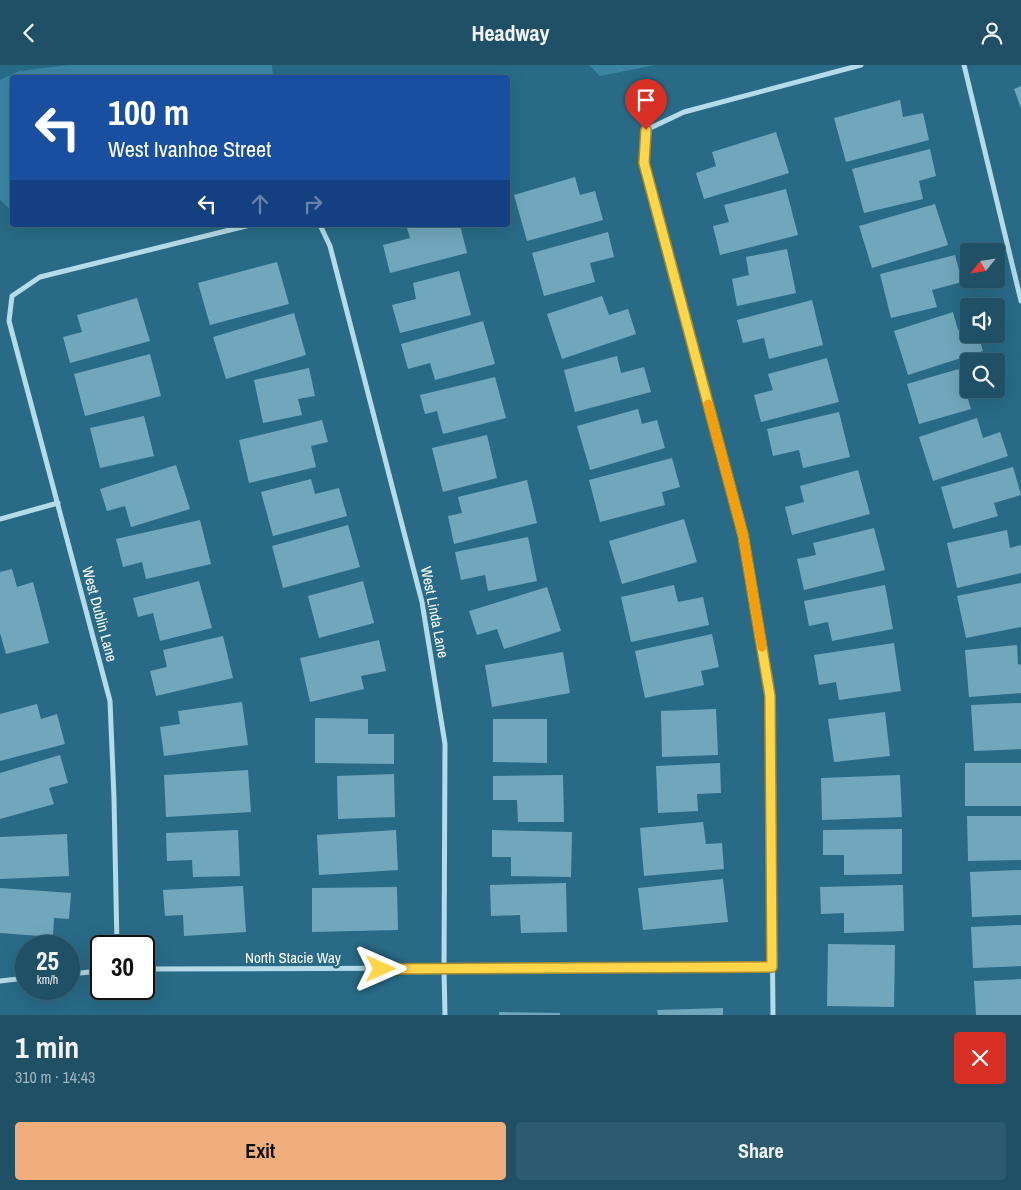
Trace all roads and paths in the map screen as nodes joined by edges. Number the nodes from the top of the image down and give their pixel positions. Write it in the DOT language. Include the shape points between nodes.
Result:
graph roads {
  1 [pos="861,65"];
  2 [pos="964,65"];
  3 [pos="242,227"];
  4 [pos="321,227"];
  5 [pos="1021,301"];
  6 [pos="58,503"];
  7 [pos="0,519"];
  8 [pos="117,935"];
  9 [pos="772,967"];
  10 [pos="155,969"];
  11 [pos="444,969"];
  12 [pos="15,980"];
  13 [pos="0,981"];
  14 [pos="445,1015"];
  15 [pos="773,1015"];
  1 -- 9 [label="street" via="684,112 646,130 644,163 743,535 770,696"];
  2 -- 5 [label="street"];
  3 -- 6 [label="street, West Dublin Lane" via="40,277 12,296 9,321"];
  4 -- 11 [label="street, West Linda Lane" via="330,246 422,602 445,744"];
  6 -- 7 [label="street"];
  6 -- 8 [label="street, West Dublin Lane" via="110,701"];
  9 -- 11 [label="street, North Stacie Way"];
  9 -- 15 [label="street"];
  10 -- 11 [label="street, North Stacie Way"];
  11 -- 14 [label="street, West Linda Lane"];
  12 -- 13 [label="street"];
}
